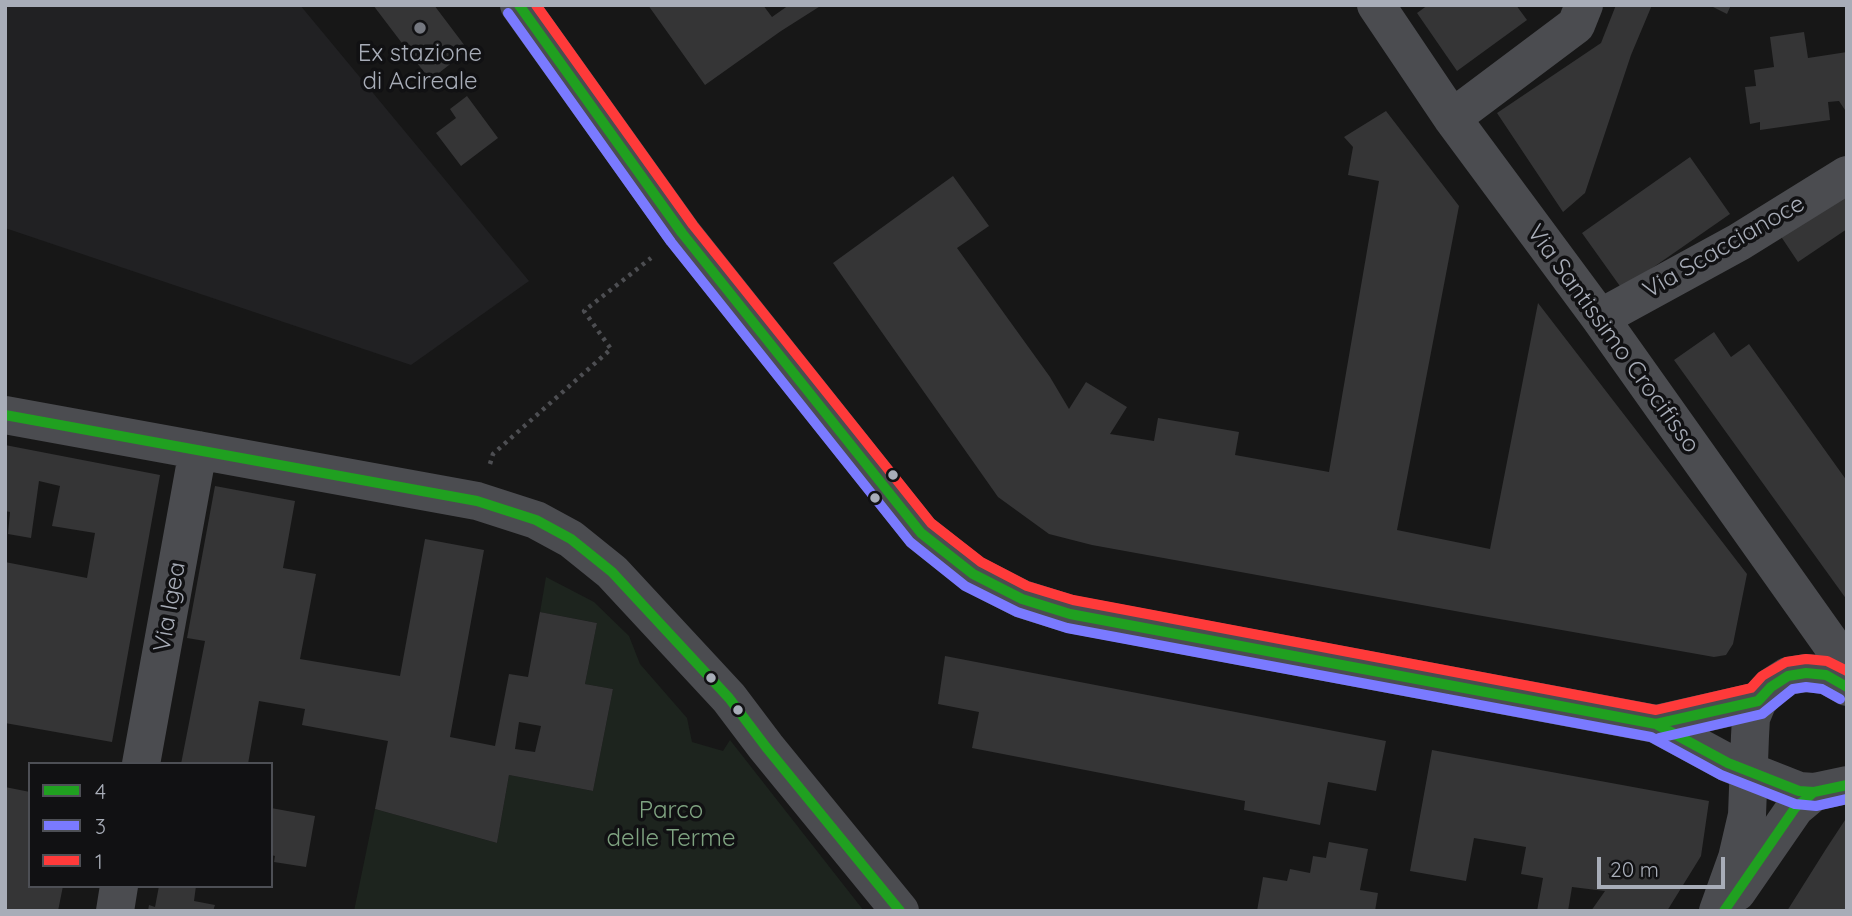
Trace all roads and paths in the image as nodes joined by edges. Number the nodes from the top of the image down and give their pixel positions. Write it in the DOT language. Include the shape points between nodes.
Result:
graph roads {
  1 [pos="519,5"];
  2 [pos="1376,5"];
  3 [pos="1584,5"];
  4 [pos="1452,118"];
  5 [pos="1847,175"];
  6 [pos="682,233"];
  7 [pos="1600,318"];
  8 [pos="5,415"];
  9 [pos="198,450"];
  10 [pos="493,454"];
  11 [pos="1847,676"];
  12 [pos="1847,687"];
  13 [pos="1656,724"];
  14 [pos="141,762"];
  15 [pos="1797,767"];
  16 [pos="119,888"];
  17 [pos="115,911"];
  18 [pos="900,911"];
  19 [pos="1718,911"];
  20 [pos="1724,911"];
  1 -- 6 [label="street"];
  2 -- 4 [label="street, Via Santissimo Crocifisso"];
  3 -- 4 [label="street" via="1576,25"];
  4 -- 7 [label="street, Via Santissimo Crocifisso"];
  5 -- 7 [label="street, Via Scaccianoce" via="1739,242"];
  6 -- 10 [label="path" via="584,311 611,349"];
  6 -- 13 [label="street" via="921,533 973,574 1022,599 1070,614"];
  7 -- 11 [label="street, Via Santissimo Crocifisso" via="1832,645"];
  8 -- 9 [label="street"];
  9 -- 14 [label="street, Via Igea"];
  9 -- 18 [label="street" via="477,501 536,520 571,539 612,572 729,698"];
  12 -- 15 [label="street" via="1825,675 1806,673 1788,676 1771,687"];
  13 -- 15 [label="street"];
  13 -- 15 [label="street"];
  15 -- 19 [label="street" via="1747,815"];
  15 -- 20 [label="street" via="1795,808"];
  16 -- 17 [label="street"];
}
